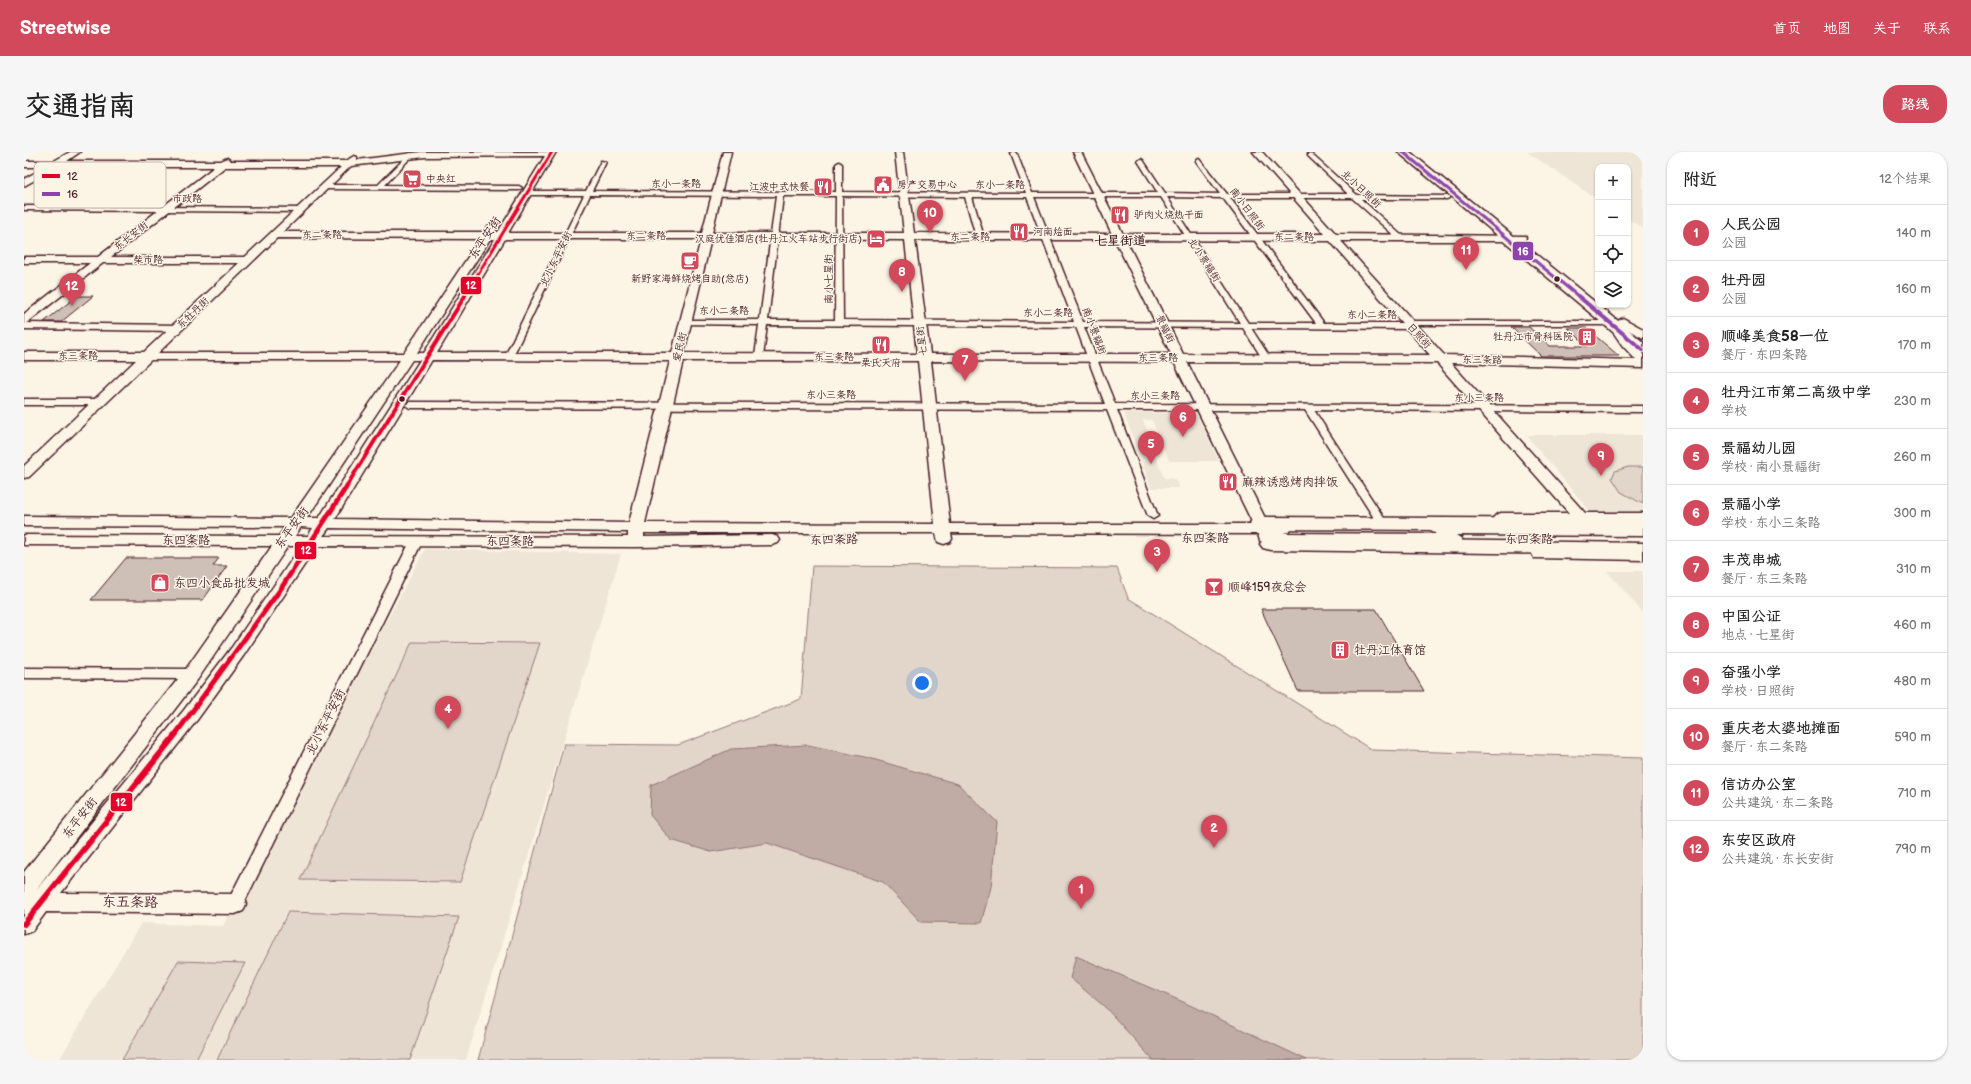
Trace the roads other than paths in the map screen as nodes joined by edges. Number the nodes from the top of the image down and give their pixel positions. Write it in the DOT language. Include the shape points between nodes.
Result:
graph roads {
  1 [pos="63,152"];
  2 [pos="76,152"];
  3 [pos="238,152"];
  4 [pos="361,152"];
  5 [pos="727,152"];
  6 [pos="898,152"];
  7 [pos="1077,152"];
  8 [pos="1257,152"];
  9 [pos="1403,152"];
  10 [pos="1416,152"];
  11 [pos="546,153"];
  12 [pos="1014,154"];
  13 [pos="410,155"];
  14 [pos="1310,155"];
  15 [pos="1140,161"];
  16 [pos="46,162"];
  17 [pos="59,162"];
  18 [pos="603,162"];
  19 [pos="1199,162"];
  20 [pos="166,164"];
  21 [pos="224,164"];
  22 [pos="350,164"];
  23 [pos="839,164"];
  24 [pos="34,169"];
  25 [pos="24,175"];
  26 [pos="34,177"];
  27 [pos="24,183"];
  28 [pos="325,187"];
  29 [pos="380,187"];
  30 [pos="523,190"];
  31 [pos="588,193"];
  32 [pos="716,194"];
  33 [pos="780,194"];
  34 [pos="839,194"];
  35 [pos="904,195"];
  36 [pos="968,195"];
  37 [pos="1031,195"];
  38 [pos="1099,196"];
  39 [pos="1163,196"];
  40 [pos="1224,196"];
  41 [pos="1295,196"];
  42 [pos="1354,196"];
  43 [pos="1447,197"];
  44 [pos="511,200"];
  45 [pos="24,208"];
  46 [pos="166,209"];
  47 [pos="301,210"];
  48 [pos="499,218"];
  49 [pos="275,235"];
  50 [pos="487,235"];
  51 [pos="501,236"];
  52 [pos="567,236"];
  53 [pos="705,236"];
  54 [pos="775,236"];
  55 [pos="839,236"];
  56 [pos="910,236"];
  57 [pos="980,237"];
  58 [pos="1046,237"];
  59 [pos="1119,237"];
  60 [pos="1189,237"];
  61 [pos="1256,237"];
  62 [pos="1332,237"];
  63 [pos="1398,238"];
  64 [pos="1507,238"];
  65 [pos="1521,238"];
  66 [pos="24,260"];
  67 [pos="101,260"];
  68 [pos="248,260"];
  69 [pos="1595,299"];
  70 [pos="1605,308"];
  71 [pos="24,320"];
  72 [pos="686,322"];
  73 [pos="764,323"];
  74 [pos="839,323"];
  75 [pos="920,323"];
  76 [pos="1618,323"];
  77 [pos="1080,324"];
  78 [pos="1409,324"];
  79 [pos="1162,325"];
  80 [pos="1245,325"];
  81 [pos="24,326"];
  82 [pos="1322,326"];
  83 [pos="178,328"];
  84 [pos="1643,334"];
  85 [pos="1643,339"];
  86 [pos="1643,350"];
  87 [pos="24,356"];
  88 [pos="148,356"];
  89 [pos="408,356"];
  90 [pos="429,356"];
  91 [pos="509,356"];
  92 [pos="678,356"];
  93 [pos="759,357"];
  94 [pos="924,357"];
  95 [pos="1093,358"];
  96 [pos="1179,358"];
  97 [pos="1266,359"];
  98 [pos="1440,360"];
  99 [pos="1643,360"];
  100 [pos="1643,364"];
  101 [pos="24,402"];
  102 [pos="100,402"];
  103 [pos="667,405"];
  104 [pos="410,406"];
  105 [pos="930,406"];
  106 [pos="1111,407"];
  107 [pos="1203,407"];
  108 [pos="1308,408"];
  109 [pos="1484,409"];
  110 [pos="1643,409"];
  111 [pos="24,474"];
  112 [pos="1153,516"];
  113 [pos="1379,518"];
  114 [pos="1643,518"];
  115 [pos="1582,519"];
  116 [pos="24,521"];
  117 [pos="325,523"];
  118 [pos="296,524"];
  119 [pos="1643,525"];
  120 [pos="1643,531"];
  121 [pos="1265,533"];
  122 [pos="944,534"];
  123 [pos="1351,534"];
  124 [pos="636,535"];
  125 [pos="24,540"];
  126 [pos="283,540"];
  127 [pos="314,540"];
  128 [pos="417,540"];
  129 [pos="1643,540"];
  130 [pos="1643,549"];
  131 [pos="1643,555"];
  132 [pos="24,672"];
  133 [pos="192,674"];
  134 [pos="29,898"];
  135 [pos="235,904"];
  136 [pos="24,924"];
  1 -- 16 [label="street"];
  2 -- 17 [label="street"];
  3 -- 21 [label="street, 东长安街"];
  4 -- 22 [label="street, 东牡丹街"];
  5 -- 32 [label="street, 爱民街"];
  6 -- 35 [label="street, 七星街"];
  7 -- 38 [label="street, 景福街"];
  8 -- 41 [label="street, 日照街"];
  9 -- 64 [label="highway"];
  10 -- 65 [label="highway"];
  11 -- 13 [label="street"];
  11 -- 30 [label="street, 东平安街"];
  12 -- 37 [label="street, 南小景福街"];
  13 -- 22 [label="street"];
  13 -- 29 [label="street"];
  14 -- 42 [label="street, 北小日照街"];
  15 -- 39 [label="street, 北小景福街"];
  18 -- 31 [label="street, 北小东平安街"];
  19 -- 40 [label="street, 南小日照街"];
  20 -- 21 [label="street"];
  21 -- 22 [label="street"];
  21 -- 46 [label="street, 东长安街"];
  22 -- 28 [label="street, 东牡丹街"];
  23 -- 34 [label="street, 南小七星街"];
  24 -- 25 [label="street"];
  26 -- 27 [label="street"];
  28 -- 29 [label="street, 东小一条路"];
  28 -- 47 [label="street, 东牡丹街"];
  29 -- 30 [label="street, 东小一条路"];
  30 -- 31 [label="street, 东小一条路"];
  30 -- 44 [label="street, 东平安街"];
  30 -- 51 [label="street, 东平安街"];
  31 -- 32 [label="street, 东小一条路"];
  31 -- 52 [label="street, 北小东平安街"];
  32 -- 33 [label="street, 东小一条路"];
  32 -- 53 [label="street, 爱民街"];
  33 -- 34 [label="street, 东小一条路"];
  33 -- 54 [label="street"];
  34 -- 35 [label="street, 东小一条路"];
  34 -- 55 [label="street, 南小七星街"];
  35 -- 36 [label="street, 东小一条路"];
  35 -- 56 [label="street, 七星街"];
  36 -- 37 [label="street, 东小一条路"];
  36 -- 57 [label="street"];
  37 -- 38 [label="street, 东小一条路"];
  37 -- 58 [label="street, 南小景福街"];
  38 -- 39 [label="street, 东小一条路"];
  38 -- 59 [label="street, 景福街"];
  39 -- 40 [label="street, 东小一条路"];
  39 -- 60 [label="street, 北小景福街"];
  40 -- 41 [label="street, 东小一条路"];
  40 -- 61 [label="street, 南小日照街"];
  41 -- 42 [label="street, 东小一条路"];
  41 -- 62 [label="street, 日照街"];
  42 -- 43 [label="street, 东小一条路"];
  42 -- 63 [label="street, 北小日照街"];
  45 -- 46 [label="street, 市政路"];
  46 -- 47 [label="street, 市政路"];
  46 -- 67 [label="street, 东长安街"];
  47 -- 49 [label="street, 东牡丹街"];
  48 -- 50 [label="street, 东平安街"];
  49 -- 50 [label="street, 东二条路"];
  49 -- 68 [label="street, 东牡丹街"];
  50 -- 51 [label="street, 东二条路"];
  50 -- 89 [label="street, 东平安街"];
  51 -- 52 [label="street, 东二条路"];
  51 -- 90 [label="street, 东平安街"];
  52 -- 53 [label="street, 东二条路"];
  52 -- 91 [label="street, 北小东平安街"];
  53 -- 54 [label="street, 东二条路"];
  53 -- 72 [label="street, 爱民街"];
  54 -- 55 [label="street, 东二条路"];
  54 -- 73 [label="street"];
  55 -- 56 [label="street, 东二条路"];
  55 -- 74 [label="street, 南小七星街"];
  56 -- 57 [label="street, 东二条路"];
  56 -- 75 [label="street, 七星街"];
  57 -- 58 [label="street, 东二条路"];
  58 -- 59 [label="street, 东二条路"];
  58 -- 77 [label="street, 南小景福街"];
  59 -- 60 [label="street, 东二条路"];
  59 -- 79 [label="street, 景福街"];
  60 -- 61 [label="street, 东二条路"];
  60 -- 80 [label="street, 北小景福街"];
  61 -- 62 [label="street, 东二条路"];
  61 -- 82 [label="street, 南小日照街"];
  62 -- 63 [label="street, 东二条路"];
  62 -- 78 [label="street, 日照街"];
  63 -- 64 [label="street, 东二条路"];
  64 -- 65 [label="street, 东二条路"];
  64 -- 76 [label="highway"];
  65 -- 69 [label="highway"];
  66 -- 67 [label="street, 柴市路"];
  67 -- 68 [label="street, 柴市路"];
  67 -- 71 [label="street, 东长安街"];
  68 -- 83 [label="street, 东牡丹街"];
  70 -- 76 [label="highway"];
  72 -- 73 [label="street, 东小二条路"];
  72 -- 92 [label="street, 爱民街"];
  73 -- 74 [label="street, 东小二条路"];
  73 -- 93 [label="street"];
  74 -- 75 [label="street, 东小二条路"];
  75 -- 77 [label="street, 东小二条路"];
  75 -- 94 [label="street, 七星街"];
  76 -- 78 [label="street, 东小二条路"];
  76 -- 84 [label="street"];
  76 -- 85 [label="highway"];
  76 -- 86 [label="highway"];
  76 -- 99 [label="street" via="1626,342"];
  77 -- 79 [label="street, 东小二条路"];
  77 -- 95 [label="street, 南小景福街"];
  78 -- 82 [label="street, 东小二条路"];
  78 -- 98 [label="street, 日照街"];
  79 -- 80 [label="street, 东小二条路"];
  79 -- 96 [label="street, 景福街"];
  80 -- 82 [label="street, 东小二条路"];
  80 -- 97 [label="street, 北小景福街"];
  81 -- 83 [label="street"];
  83 -- 88 [label="street, 东牡丹街"];
  87 -- 88 [label="street, 东三条路"];
  88 -- 89 [label="street, 东三条路"];
  88 -- 102 [label="street, 东牡丹街"];
  89 -- 90 [label="street, 东三条路"];
  89 -- 118 [label="street, 东平安街"];
  90 -- 91 [label="street, 东三条路"];
  90 -- 117 [label="street, 东平安街"];
  91 -- 92 [label="street, 东三条路"];
  92 -- 93 [label="street, 东三条路"];
  92 -- 103 [label="street, 爱民街"];
  93 -- 94 [label="street, 东三条路"];
  94 -- 95 [label="street, 东三条路"];
  94 -- 105 [label="street, 七星街"];
  95 -- 96 [label="street, 东三条路"];
  95 -- 106 [label="street, 南小景福街"];
  96 -- 97 [label="street, 东三条路"];
  96 -- 107 [label="street, 景福街"];
  97 -- 98 [label="street, 东三条路"];
  98 -- 100 [label="street, 东三条路"];
  98 -- 109 [label="street, 日照街"];
  101 -- 102 [label="street"];
  102 -- 111 [label="street, 东牡丹街"];
  103 -- 104 [label="street, 东小三条路"];
  103 -- 105 [label="street, 东小三条路"];
  103 -- 124 [label="street, 爱民街"];
  105 -- 106 [label="street, 东小三条路"];
  105 -- 122 [label="street, 七星街"];
  106 -- 107 [label="street, 东小三条路"];
  106 -- 112 [label="street, 南小景福街"];
  107 -- 108 [label="street, 东小三条路"];
  107 -- 121 [label="street, 景福街"];
  108 -- 109 [label="street, 东小三条路"];
  108 -- 113 [label="street"];
  109 -- 110 [label="street, 东小三条路"];
  109 -- 115 [label="street, 日照街"];
  113 -- 115 [label="street"];
  113 -- 121 [label="street"];
  114 -- 115 [label="street"];
  116 -- 118 [label="street"];
  117 -- 118 [label="street"];
  117 -- 124 [label="street"];
  117 -- 127 [label="street, 东平安街"];
  118 -- 126 [label="street, 东平安街"];
  119 -- 123 [label="highway"];
  120 -- 123 [label="street"];
  121 -- 122 [label="street, 东四条路"];
  121 -- 123 [label="highway"];
  121 -- 131 [label="street"];
  122 -- 124 [label="street, 东四条路"];
  123 -- 129 [label="street, 东四条路"];
  123 -- 130 [label="highway"];
  124 -- 128 [label="street, 东四条路"];
  125 -- 126 [label="street, 东四条路"];
  126 -- 127 [label="street, 东四条路"];
  126 -- 133 [label="street, 东平安街"];
  127 -- 128 [label="street, 东四条路"];
  127 -- 134 [label="street, 东平安街" via="195,708"];
  128 -- 135 [label="street, 北小东平安街"];
  132 -- 133 [label="street"];
  133 -- 134 [label="street, 东平安街"];
  134 -- 135 [label="street, 东五条路"];
  134 -- 136 [label="street, 东平安街"];
}
